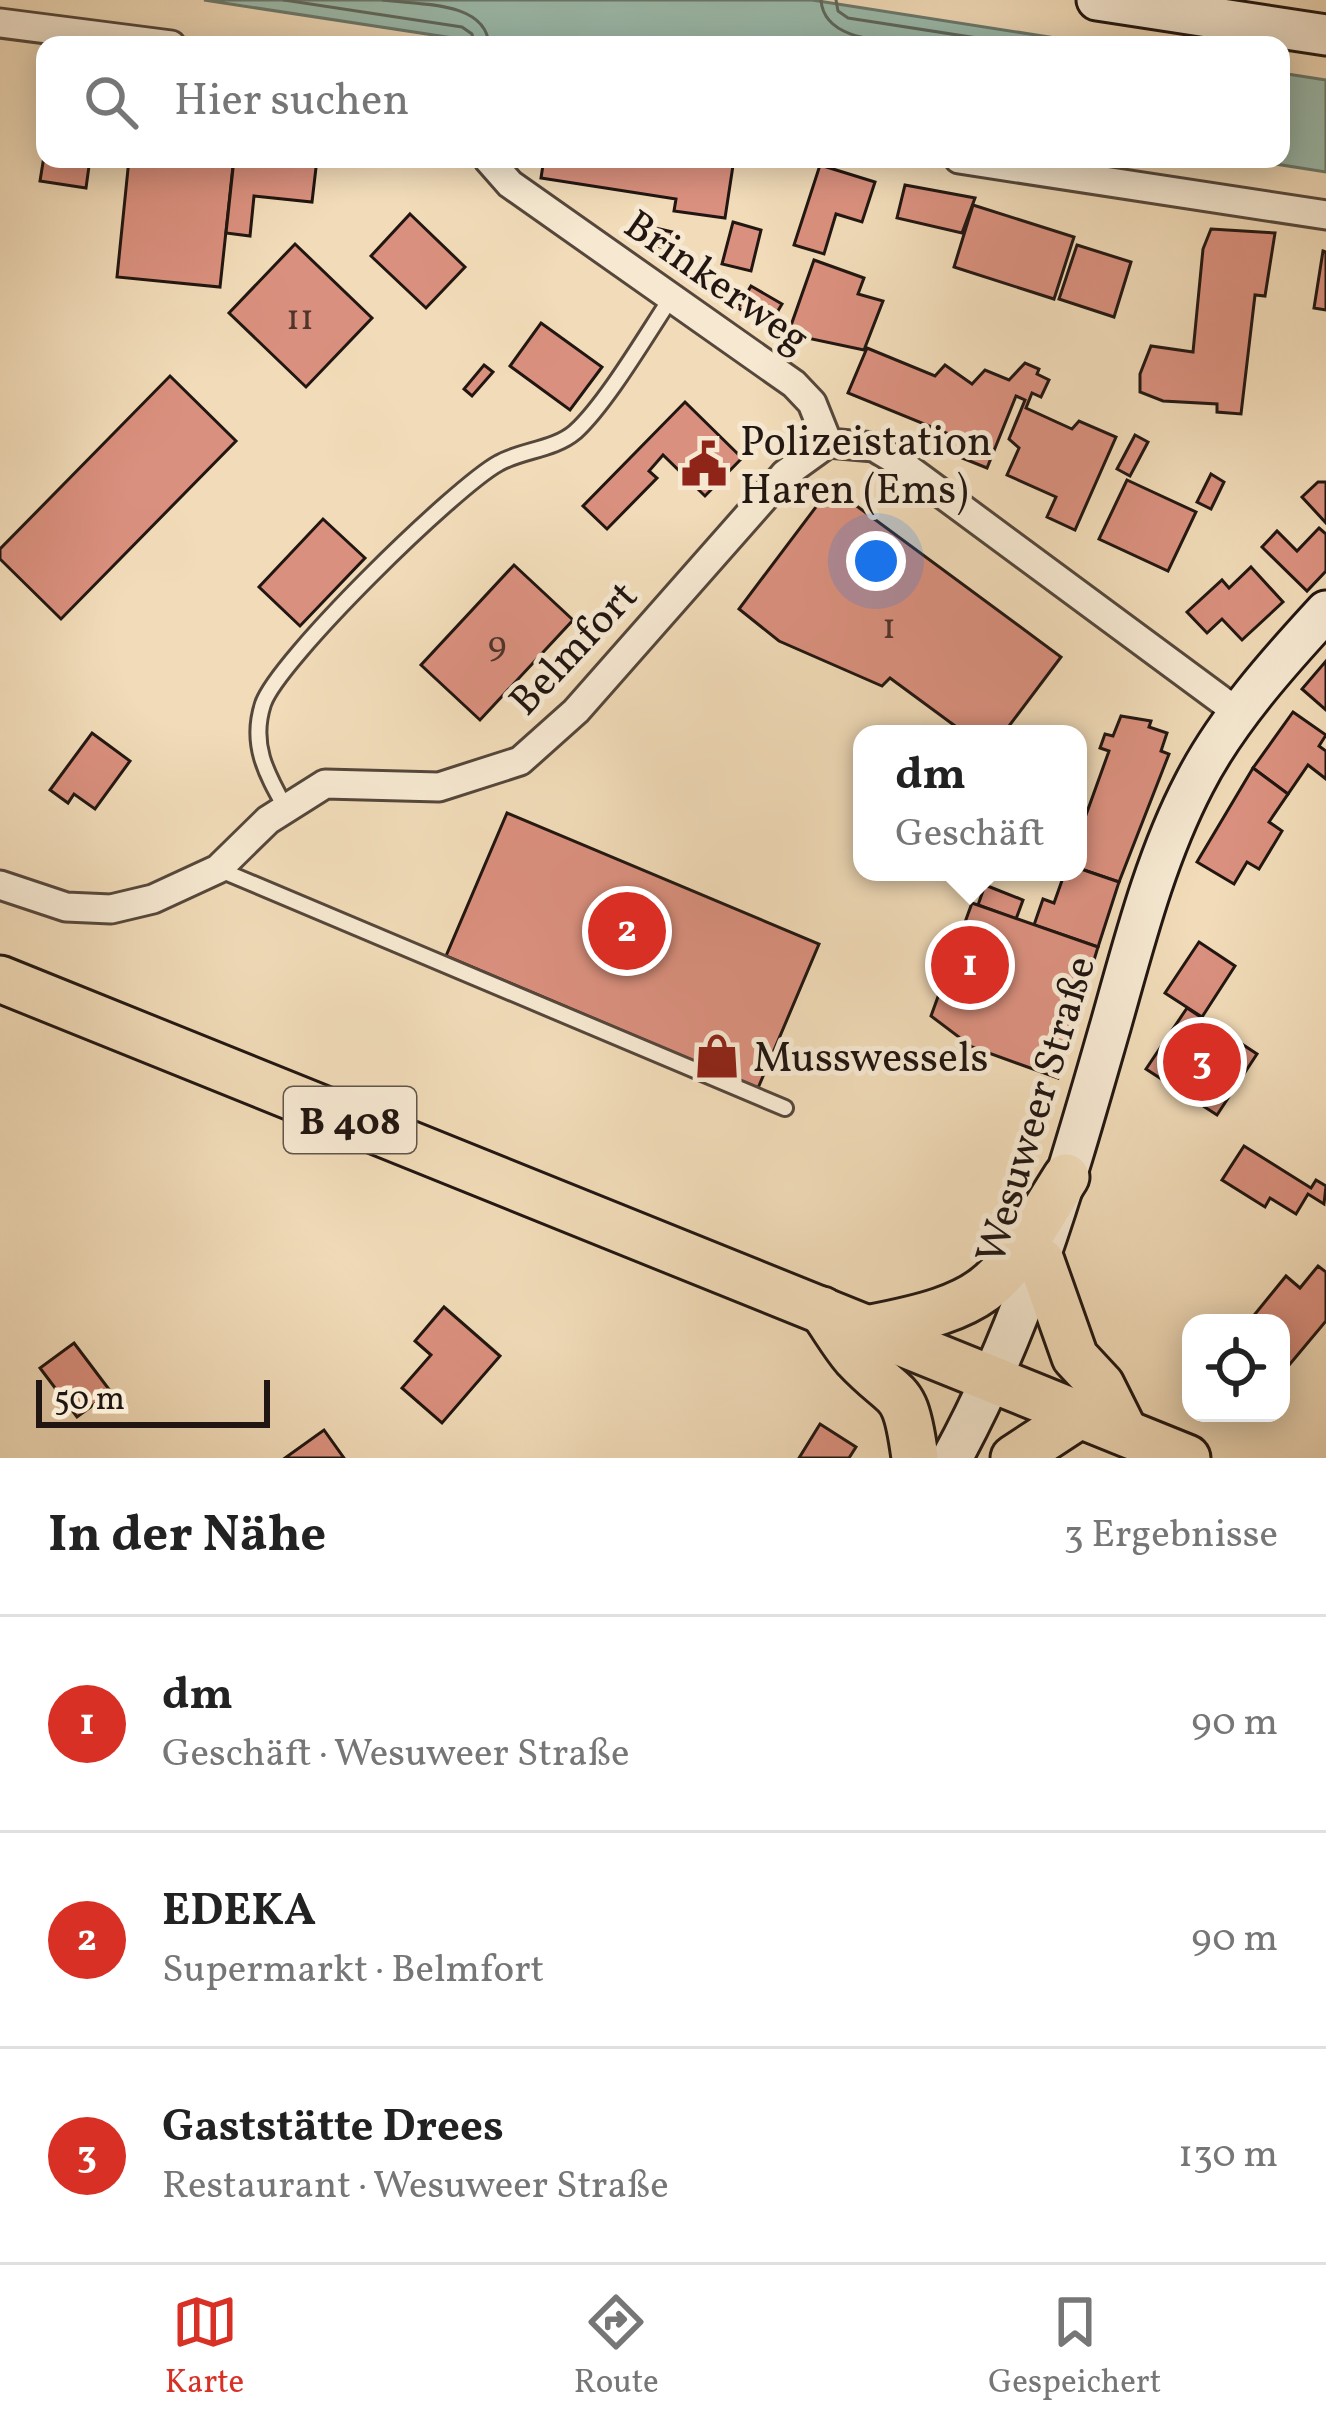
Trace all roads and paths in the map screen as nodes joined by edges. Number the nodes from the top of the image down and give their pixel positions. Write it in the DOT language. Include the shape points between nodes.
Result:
graph roads {
  1 [pos="1097,0"];
  2 [pos="0,22"];
  3 [pos="1326,35"];
  4 [pos="104,36"];
  5 [pos="496,168"];
  6 [pos="1018,168"];
  7 [pos="1326,215"];
  8 [pos="671,298"];
  9 [pos="828,443"];
  10 [pos="1326,610"];
  11 [pos="1240,714"];
  12 [pos="285,807"];
  13 [pos="218,869"];
  14 [pos="0,885"];
  15 [pos="0,979"];
  16 [pos="784,1108"];
  17 [pos="1066,1177"];
  18 [pos="1041,1261"];
  19 [pos="823,1310"];
  20 [pos="871,1328"];
  21 [pos="996,1378"];
  22 [pos="1103,1422"];
  23 [pos="915,1458"];
  24 [pos="952,1458"];
  25 [pos="1014,1458"];
  26 [pos="1187,1458"];
  1 -- 3 [label="main road"];
  2 -- 4 [label="street"];
  5 -- 8 [label="street, Brinkerweg"];
  6 -- 7 [label="street"];
  8 -- 9 [label="street, Brinkerweg" via="794,383"];
  8 -- 12 [label="lane" via="574,433 499,463 308,641 264,700 257,742"];
  9 -- 11 [label="street" via="874,447 899,462"];
  9 -- 12 [label="street, Belmfort" via="785,474 576,711 520,761 439,787 325,784"];
  10 -- 11 [label="main road, Wesuweer Straße"];
  11 -- 17 [label="main road, Wesuweer Straße" via="1195,781 1168,842"];
  12 -- 13 [label="street, Belmfort"];
  13 -- 14 [label="street, Belmfort" via="111,908 66,907"];
  13 -- 16 [label="lane"];
  15 -- 19 [label="main road, B 408"];
  17 -- 18 [label="main road, Wesuweer Straße"];
  17 -- 20 [label="main road" via="999,1284 942,1314"];
  18 -- 21 [label="main road, Wesuweer Straße"];
  18 -- 22 [label="main road" via="1075,1357 1101,1385"];
  19 -- 20 [label="main road, B 408"];
  19 -- 23 [label="main road" via="856,1358 905,1404"];
  20 -- 21 [label="main road, B 408"];
  21 -- 22 [label="main road, B 408"];
  21 -- 24 [label="main road, Wesuweer Straße"];
  22 -- 25 [label="main road"];
  22 -- 26 [label="main road, B 408"];
}
